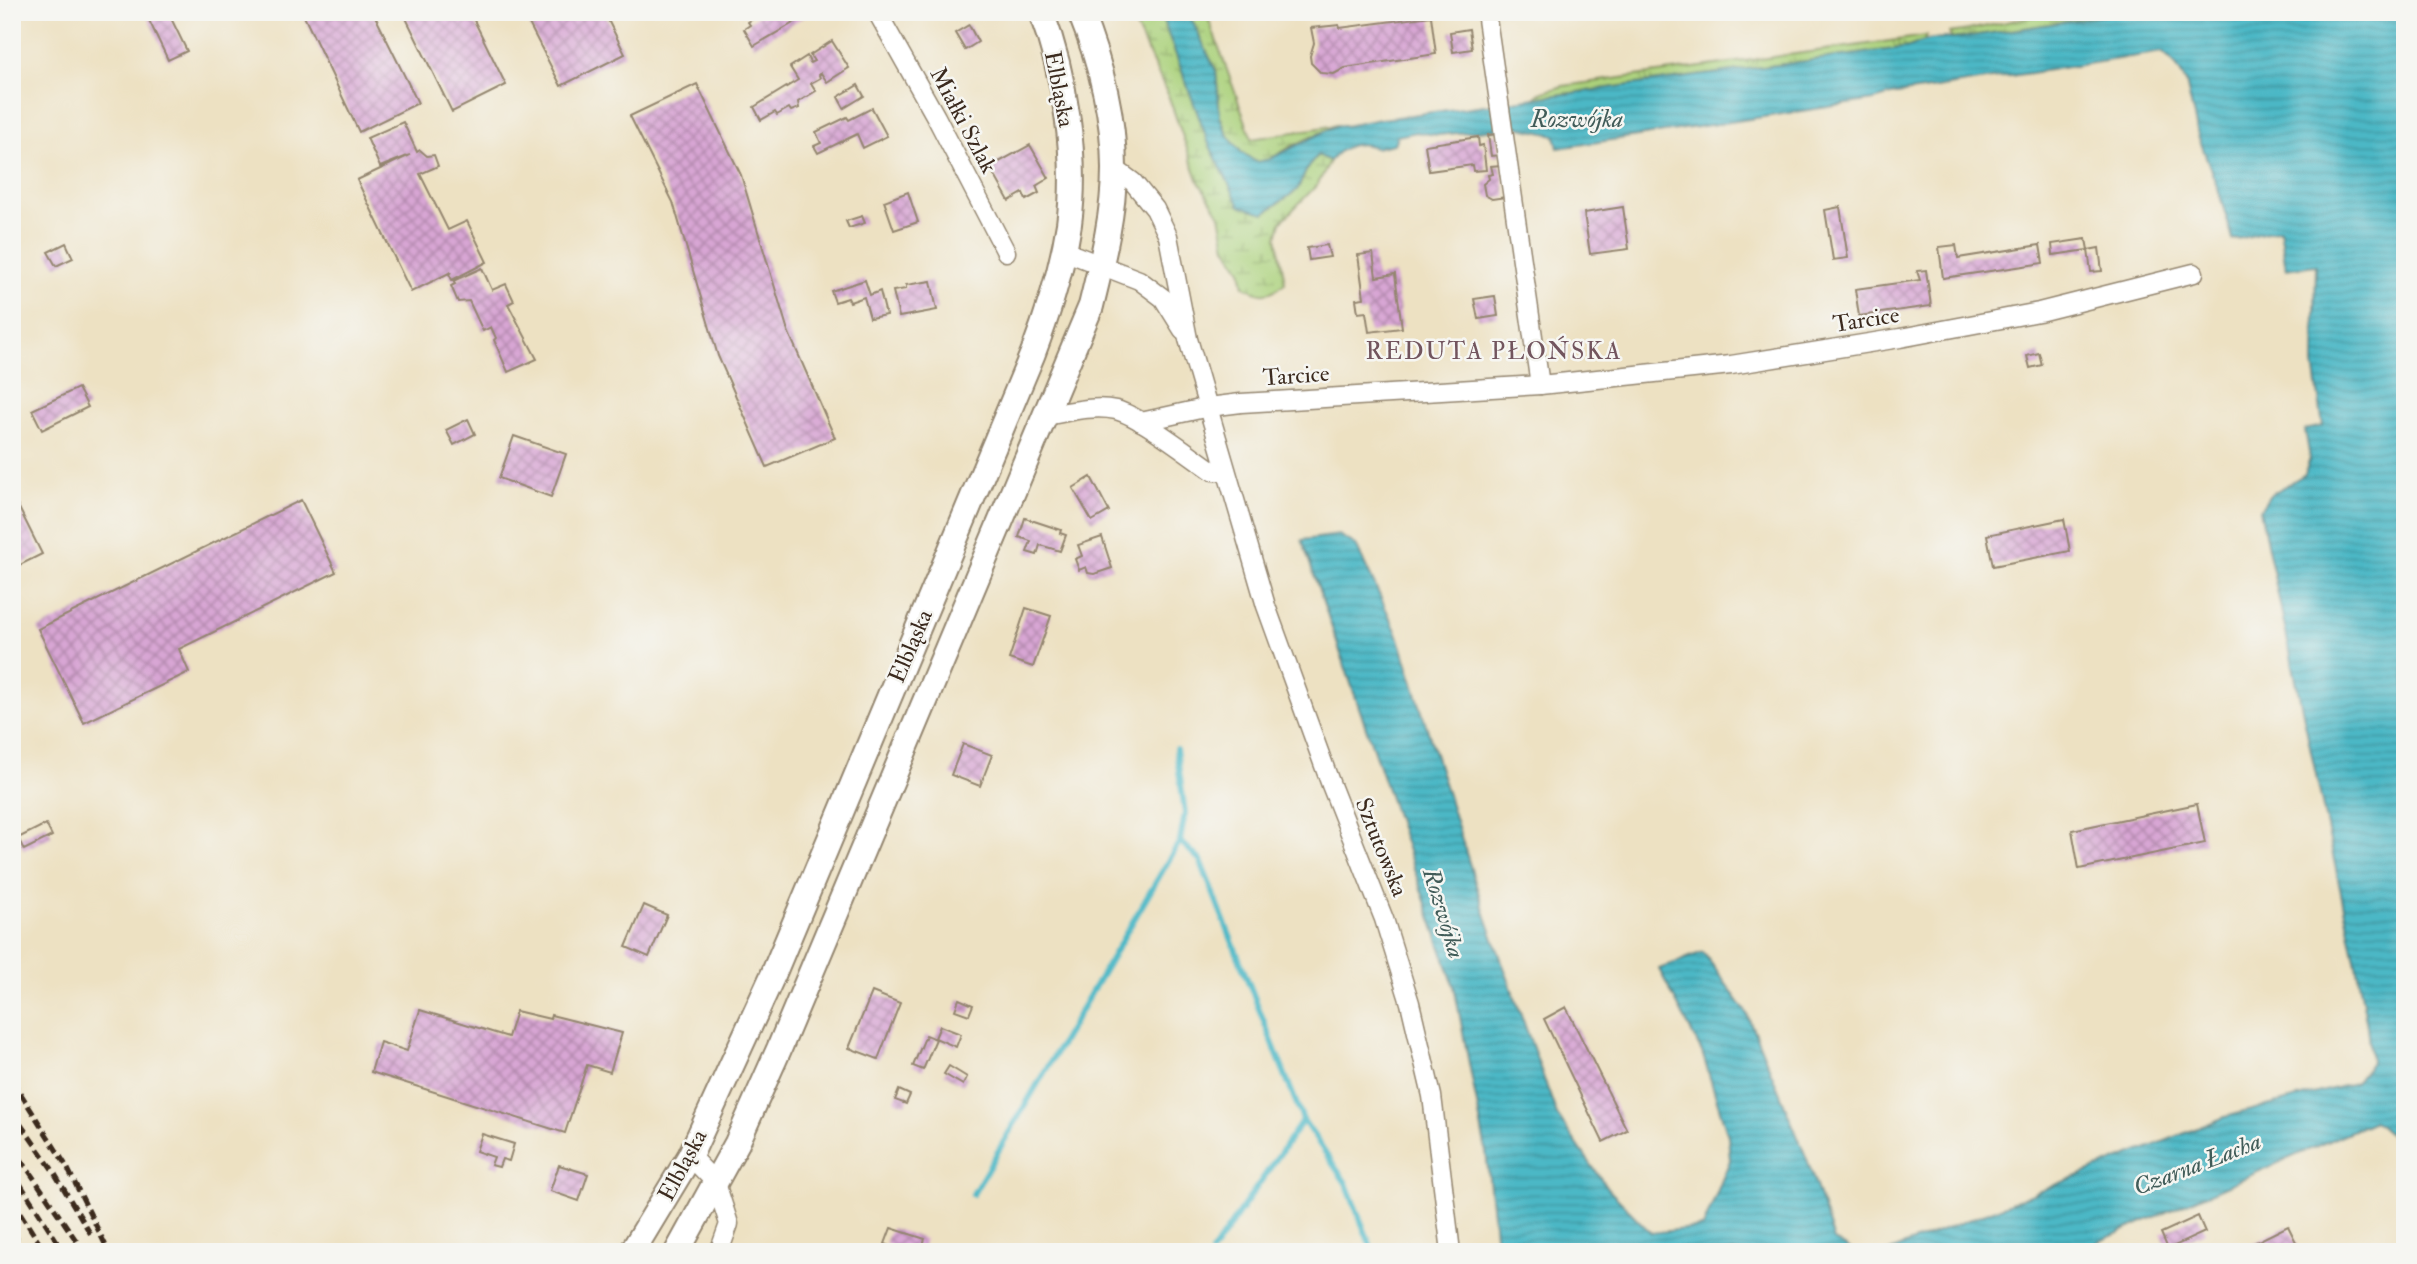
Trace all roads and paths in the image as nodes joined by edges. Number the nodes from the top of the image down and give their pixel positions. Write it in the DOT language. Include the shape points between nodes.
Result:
graph roads {
  1 [pos="877,12"];
  2 [pos="1041,12"];
  3 [pos="1080,12"];
  4 [pos="1486,12"];
  5 [pos="1114,168"];
  6 [pos="1006,251"];
  7 [pos="1064,251"];
  8 [pos="1101,265"];
  9 [pos="2194,273"];
  10 [pos="1188,339"];
  11 [pos="1540,384"];
  12 [pos="1209,407"];
  13 [pos="1045,416"];
  14 [pos="1141,422"];
  15 [pos="1226,471"];
  16 [pos="690,1156"];
  17 [pos="716,1183"];
  18 [pos="632,1252"];
  19 [pos="677,1252"];
  20 [pos="719,1252"];
  21 [pos="1451,1252"];
  1 -- 6 [label="street, Miałki Szlak"];
  2 -- 7 [label="main road, Elbląska" via="1054,50 1067,119 1071,166"];
  3 -- 5 [label="main road, Elbląska" via="1099,65"];
  4 -- 11 [label="street"];
  5 -- 8 [label="main road, Elbląska"];
  5 -- 10 [label="street, Sztutowska" via="1133,182 1155,209 1168,236"];
  7 -- 8 [label="street, Sztutowska"];
  7 -- 16 [label="main road, Elbląska" via="1033,353 773,975"];
  8 -- 10 [label="street, Sztutowska" via="1139,280 1163,298"];
  8 -- 13 [label="main road, Elbląska" via="1091,306"];
  9 -- 11 [label="street, Tarcice" via="2039,312 1900,338 1731,365"];
  10 -- 12 [label="street, Sztutowska"];
  11 -- 12 [label="street, Tarcice"];
  12 -- 14 [label="street, Tarcice"];
  12 -- 15 [label="street, Sztutowska"];
  13 -- 14 [label="street" via="1082,409 1116,410"];
  13 -- 17 [label="main road, Elbląska" via="779,1049"];
  14 -- 15 [label="street" via="1213,471"];
  15 -- 21 [label="street, Sztutowska" via="1266,606 1384,919 1410,1003 1432,1096"];
  16 -- 17 [label="street"];
  16 -- 18 [label="main road, Elbląska"];
  17 -- 19 [label="main road, Elbląska"];
  17 -- 20 [label="street, Elbląska" via="729,1224"];
}
